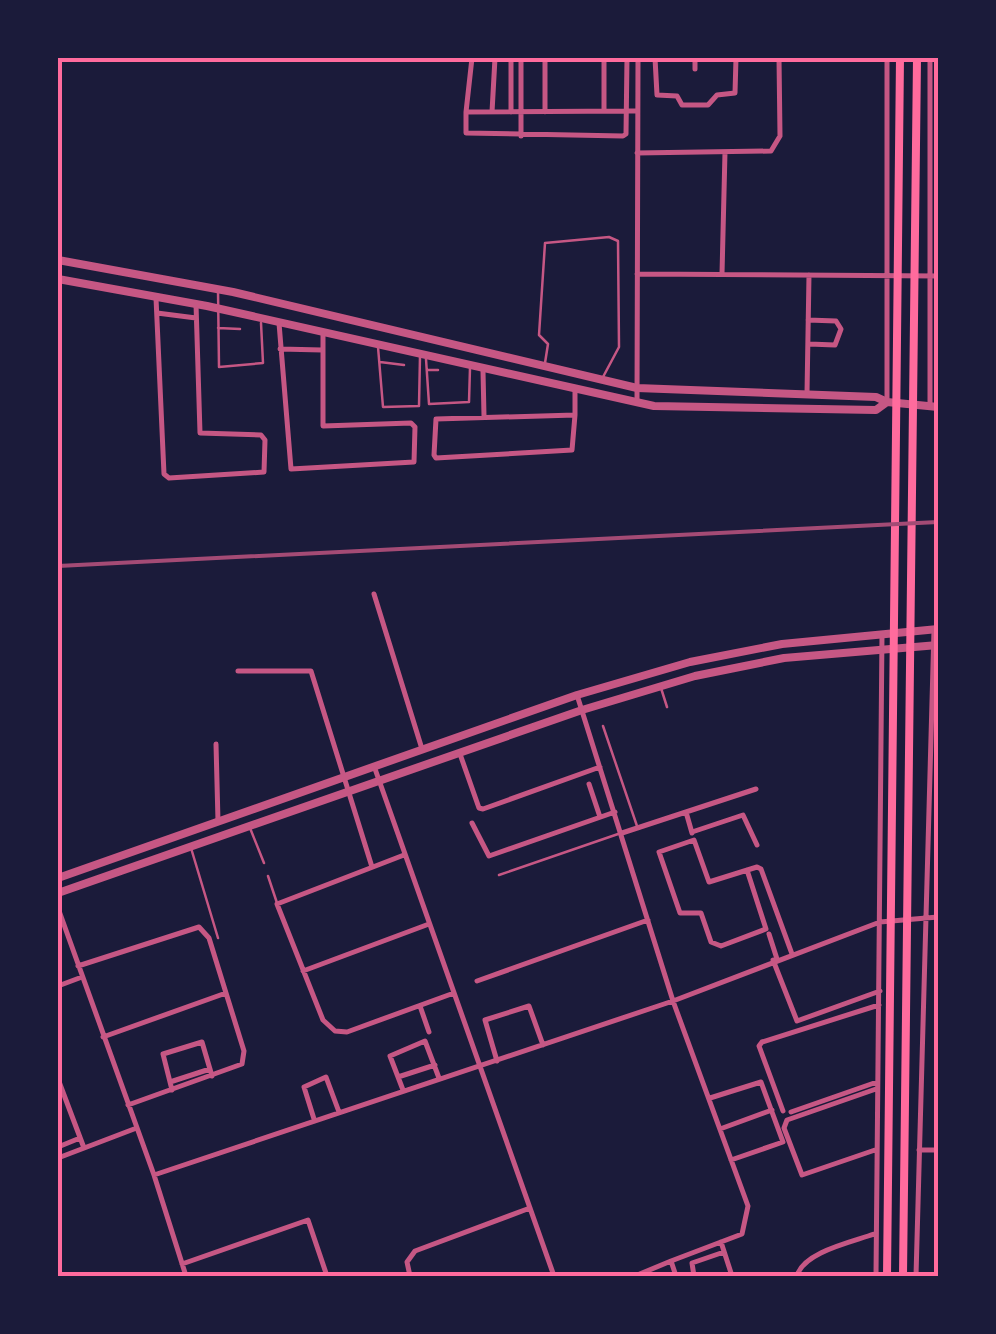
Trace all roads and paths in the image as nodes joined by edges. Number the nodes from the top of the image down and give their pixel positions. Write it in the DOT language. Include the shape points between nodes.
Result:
graph roads {
  1 [pos="472,58"];
  2 [pos="495,58"];
  3 [pos="511,58"];
  4 [pos="522,58"];
  5 [pos="545,58"];
  6 [pos="604,58"];
  7 [pos="628,58"];
  8 [pos="638,58"];
  9 [pos="655,58"];
  10 [pos="696,58"];
  11 [pos="736,58"];
  12 [pos="779,58"];
  13 [pos="887,58"];
  14 [pos="900,58"];
  15 [pos="917,58"];
  16 [pos="930,58"];
  17 [pos="695,70"];
  18 [pos="930,102"];
  19 [pos="938,102"];
  20 [pos="604,111"];
  21 [pos="627,111"];
  22 [pos="637,111"];
  23 [pos="466,112"];
  24 [pos="492,112"];
  25 [pos="511,112"];
  26 [pos="521,112"];
  27 [pos="545,112"];
  28 [pos="522,136"];
  29 [pos="724,152"];
  30 [pos="638,153"];
  31 [pos="58,260"];
  32 [pos="637,274"];
  33 [pos="722,275"];
  34 [pos="809,276"];
  35 [pos="888,276"];
  36 [pos="929,276"];
  37 [pos="938,276"];
  38 [pos="58,279"];
  39 [pos="218,289"];
  40 [pos="156,297"];
  41 [pos="196,304"];
  42 [pos="217,308"];
  43 [pos="157,313"];
  44 [pos="196,318"];
  45 [pos="261,319"];
  46 [pos="808,320"];
  47 [pos="278,323"];
  48 [pos="362,324"];
  49 [pos="217,328"];
  50 [pos="240,328"];
  51 [pos="322,333"];
  52 [pos="359,341"];
  53 [pos="808,344"];
  54 [pos="378,346"];
  55 [pos="280,349"];
  56 [pos="323,350"];
  57 [pos="423,356"];
  58 [pos="378,362"];
  59 [pos="404,365"];
  60 [pos="544,367"];
  61 [pos="470,368"];
  62 [pos="426,370"];
  63 [pos="438,370"];
  64 [pos="483,371"];
  65 [pos="602,378"];
  66 [pos="638,388"];
  67 [pos="575,390"];
  68 [pos="807,393"];
  69 [pos="887,402"];
  70 [pos="637,403"];
  71 [pos="934,407"];
  72 [pos="575,415"];
  73 [pos="484,416"];
  74 [pos="374,594"];
  75 [pos="936,630"];
  76 [pos="882,635"];
  77 [pos="936,645"];
  78 [pos="882,650"];
  79 [pos="238,671"];
  80 [pos="660,686"];
  81 [pos="577,695"];
  82 [pos="666,707"];
  83 [pos="935,709"];
  84 [pos="582,710"];
  85 [pos="603,726"];
  86 [pos="216,744"];
  87 [pos="422,750"];
  88 [pos="460,753"];
  89 [pos="374,766"];
  90 [pos="600,767"];
  91 [pos="345,776"];
  92 [pos="378,782"];
  93 [pos="589,784"];
  94 [pos="756,789"];
  95 [pos="349,792"];
  96 [pos="615,812"];
  97 [pos="686,812"];
  98 [pos="929,816"];
  99 [pos="938,816"];
  100 [pos="600,817"];
  101 [pos="218,821"];
  102 [pos="472,823"];
  103 [pos="249,826"];
  104 [pos="638,828"];
  105 [pos="622,833"];
  106 [pos="757,844"];
  107 [pos="191,846"];
  108 [pos="404,856"];
  109 [pos="264,863"];
  110 [pos="372,867"];
  111 [pos="747,870"];
  112 [pos="499,874"];
  113 [pos="268,876"];
  114 [pos="58,878"];
  115 [pos="58,893"];
  116 [pos="277,904"];
  117 [pos="58,908"];
  118 [pos="927,917"];
  119 [pos="938,918"];
  120 [pos="648,920"];
  121 [pos="880,922"];
  122 [pos="429,924"];
  123 [pos="768,934"];
  124 [pos="218,938"];
  125 [pos="792,954"];
  126 [pos="775,960"];
  127 [pos="78,966"];
  128 [pos="304,971"];
  129 [pos="82,977"];
  130 [pos="476,981"];
  131 [pos="58,986"];
  132 [pos="880,990"];
  133 [pos="226,993"];
  134 [pos="454,993"];
  135 [pos="673,1001"];
  136 [pos="420,1005"];
  137 [pos="880,1005"];
  138 [pos="429,1032"];
  139 [pos="103,1037"];
  140 [pos="543,1045"];
  141 [pos="497,1061"];
  142 [pos="432,1066"];
  143 [pos="480,1067"];
  144 [pos="211,1072"];
  145 [pos="398,1077"];
  146 [pos="58,1079"];
  147 [pos="436,1079"];
  148 [pos="170,1082"];
  149 [pos="876,1085"];
  150 [pos="172,1090"];
  151 [pos="403,1090"];
  152 [pos="710,1098"];
  153 [pos="127,1106"];
  154 [pos="772,1110"];
  155 [pos="340,1112"];
  156 [pos="314,1120"];
  157 [pos="135,1129"];
  158 [pos="720,1129"];
  159 [pos="80,1138"];
  160 [pos="60,1146"];
  161 [pos="84,1148"];
  162 [pos="876,1150"];
  163 [pos="919,1150"];
  164 [pos="938,1150"];
  165 [pos="61,1156"];
  166 [pos="731,1160"];
  167 [pos="154,1175"];
  168 [pos="530,1208"];
  169 [pos="875,1234"];
  170 [pos="721,1242"];
  171 [pos="724,1252"];
  172 [pos="670,1261"];
  173 [pos="182,1264"];
  174 [pos="186,1276"];
  175 [pos="326,1276"];
  176 [pos="410,1276"];
  177 [pos="552,1276"];
  178 [pos="636,1276"];
  179 [pos="676,1276"];
  180 [pos="694,1276"];
  181 [pos="732,1276"];
  182 [pos="797,1276"];
  183 [pos="876,1276"];
  184 [pos="887,1276"];
  185 [pos="903,1276"];
  186 [pos="916,1276"];
  1 -- 23 [label="street"];
  2 -- 24 [label="street"];
  3 -- 25 [label="street"];
  4 -- 26 [label="street"];
  5 -- 27 [label="street"];
  6 -- 20 [label="street"];
  7 -- 21 [label="street"];
  8 -- 22 [label="street"];
  9 -- 11 [label="street" via="655,93 677,96 682,105 708,105 717,95 736,93"];
  10 -- 17 [label="street"];
  12 -- 29 [label="street" via="777,145 771,151"];
  13 -- 35 [label="street"];
  14 -- 184 [label="main road"];
  15 -- 185 [label="main road"];
  16 -- 18 [label="street"];
  18 -- 19 [label="street"];
  18 -- 36 [label="street"];
  20 -- 21 [label="street"];
  20 -- 27 [label="street"];
  21 -- 22 [label="street"];
  21 -- 28 [label="street" via="623,136"];
  22 -- 30 [label="street"];
  23 -- 24 [label="street"];
  23 -- 28 [label="street" via="469,136"];
  24 -- 25 [label="street"];
  25 -- 26 [label="street"];
  26 -- 27 [label="street"];
  26 -- 28 [label="street"];
  29 -- 30 [label="street"];
  29 -- 33 [label="street"];
  30 -- 32 [label="street"];
  31 -- 39 [label="street"];
  32 -- 33 [label="street"];
  32 -- 66 [label="street"];
  33 -- 34 [label="street"];
  34 -- 35 [label="street"];
  34 -- 46 [label="street"];
  35 -- 36 [label="street"];
  35 -- 69 [label="street"];
  36 -- 37 [label="street"];
  36 -- 71 [label="street"];
  38 -- 40 [label="street"];
  39 -- 42 [label="lane"];
  39 -- 48 [label="street"];
  40 -- 41 [label="street"];
  40 -- 43 [label="street"];
  41 -- 42 [label="street"];
  41 -- 44 [label="street"];
  42 -- 45 [label="street"];
  42 -- 49 [label="lane"];
  43 -- 44 [label="street"];
  43 -- 44 [label="street" via="164,474 264,472 261,435 200,433"];
  45 -- 47 [label="street"];
  45 -- 49 [label="lane" via="261,364 220,367"];
  46 -- 53 [label="street"];
  46 -- 53 [label="street" via="836,321 842,336 835,345"];
  47 -- 51 [label="street"];
  47 -- 55 [label="street"];
  48 -- 52 [label="street"];
  48 -- 60 [label="street"];
  49 -- 50 [label="lane"];
  51 -- 52 [label="street"];
  51 -- 56 [label="street"];
  52 -- 54 [label="street"];
  53 -- 68 [label="street"];
  54 -- 57 [label="street"];
  54 -- 58 [label="lane"];
  55 -- 56 [label="street"];
  55 -- 56 [label="street" via="291,469 414,462 411,423 323,426"];
  57 -- 58 [label="lane" via="418,406 381,405"];
  57 -- 61 [label="street"];
  57 -- 62 [label="lane"];
  58 -- 59 [label="lane"];
  60 -- 65 [label="street"];
  60 -- 65 [label="lane" via="544,243 609,237 618,240 620,258 619,346"];
  61 -- 62 [label="lane" via="469,402 429,404"];
  61 -- 64 [label="street"];
  62 -- 63 [label="lane"];
  64 -- 67 [label="street"];
  64 -- 73 [label="street"];
  65 -- 66 [label="street"];
  66 -- 68 [label="street"];
  66 -- 70 [label="street"];
  67 -- 70 [label="street"];
  67 -- 72 [label="street"];
  68 -- 69 [label="street"];
  69 -- 70 [label="street" via="876,410"];
  69 -- 71 [label="street"];
  72 -- 73 [label="street"];
  72 -- 73 [label="street" via="572,450 436,458 436,419"];
  74 -- 87 [label="street"];
  75 -- 76 [label="street"];
  75 -- 77 [label="street"];
  76 -- 78 [label="street"];
  76 -- 81 [label="street" via="724,653"];
  77 -- 78 [label="street"];
  77 -- 83 [label="street"];
  78 -- 80 [label="street" via="765,661"];
  78 -- 121 [label="street"];
  79 -- 91 [label="street" via="311,671"];
  80 -- 82 [label="lane"];
  80 -- 84 [label="street"];
  81 -- 84 [label="street"];
  81 -- 87 [label="street"];
  83 -- 98 [label="street"];
  84 -- 88 [label="street"];
  84 -- 90 [label="street"];
  85 -- 104 [label="lane"];
  86 -- 101 [label="street"];
  87 -- 89 [label="street"];
  88 -- 90 [label="street" via="483,809"];
  88 -- 92 [label="street"];
  89 -- 91 [label="street"];
  89 -- 92 [label="street"];
  90 -- 96 [label="street"];
  91 -- 95 [label="street"];
  91 -- 101 [label="street"];
  92 -- 95 [label="street"];
  92 -- 108 [label="street"];
  93 -- 100 [label="street"];
  94 -- 97 [label="street"];
  95 -- 103 [label="street"];
  95 -- 110 [label="street"];
  96 -- 100 [label="street"];
  96 -- 105 [label="street"];
  97 -- 104 [label="street"];
  97 -- 106 [label="street" via="692,835 743,815"];
  98 -- 99 [label="street"];
  98 -- 118 [label="street"];
  100 -- 102 [label="street" via="489,856"];
  101 -- 114 [label="street"];
  103 -- 107 [label="street"];
  103 -- 109 [label="lane"];
  104 -- 105 [label="street"];
  105 -- 112 [label="lane"];
  105 -- 120 [label="street"];
  107 -- 115 [label="street"];
  107 -- 124 [label="lane"];
  108 -- 110 [label="street"];
  108 -- 122 [label="street"];
  110 -- 116 [label="street"];
  111 -- 111 [label="street" via="709,882 694,840 659,852 680,913 701,912 711,942 721,946 766,929"];
  111 -- 125 [label="street" via="761,868"];
  113 -- 116 [label="lane"];
  116 -- 128 [label="street"];
  117 -- 127 [label="street"];
  118 -- 119 [label="street"];
  118 -- 121 [label="street"];
  118 -- 163 [label="street"];
  120 -- 130 [label="street"];
  120 -- 135 [label="street"];
  121 -- 125 [label="street"];
  121 -- 132 [label="street"];
  122 -- 128 [label="street"];
  122 -- 134 [label="street"];
  123 -- 126 [label="street"];
  125 -- 126 [label="street"];
  126 -- 132 [label="street" via="797,1021"];
  126 -- 135 [label="street"];
  127 -- 129 [label="street"];
  127 -- 133 [label="street" via="199,927 209,938"];
  128 -- 136 [label="street" via="334,1031"];
  129 -- 131 [label="street"];
  129 -- 139 [label="street"];
  132 -- 137 [label="street"];
  133 -- 139 [label="street"];
  133 -- 144 [label="street" via="245,1058 237,1068"];
  134 -- 136 [label="street"];
  134 -- 143 [label="street"];
  135 -- 140 [label="street"];
  135 -- 152 [label="street"];
  136 -- 138 [label="street"];
  137 -- 149 [label="street"];
  137 -- 149 [label="street" via="759,1046 787,1111"];
  139 -- 153 [label="street"];
  140 -- 141 [label="street"];
  140 -- 141 [label="street" via="531,1007 500,1016 484,1023"];
  141 -- 143 [label="street"];
  142 -- 145 [label="street"];
  142 -- 145 [label="street" via="425,1042 391,1053"];
  142 -- 147 [label="street"];
  143 -- 147 [label="street"];
  143 -- 168 [label="street"];
  144 -- 148 [label="street"];
  144 -- 148 [label="street" via="202,1042 163,1054"];
  144 -- 150 [label="street"];
  145 -- 151 [label="street"];
  146 -- 159 [label="street"];
  147 -- 151 [label="street"];
  148 -- 150 [label="street"];
  149 -- 162 [label="street"];
  149 -- 162 [label="street" via="787,1120 784,1128 802,1175"];
  150 -- 153 [label="street"];
  151 -- 155 [label="street"];
  152 -- 154 [label="street" via="758,1081"];
  152 -- 158 [label="street"];
  153 -- 157 [label="street"];
  154 -- 158 [label="street"];
  154 -- 166 [label="street" via="782,1144"];
  155 -- 156 [label="street"];
  155 -- 156 [label="street" via="326,1077 304,1087"];
  156 -- 167 [label="street"];
  157 -- 161 [label="street"];
  157 -- 167 [label="street"];
  158 -- 166 [label="street"];
  159 -- 160 [label="street"];
  159 -- 161 [label="street"];
  160 -- 165 [label="street"];
  161 -- 165 [label="street"];
  162 -- 169 [label="street"];
  163 -- 164 [label="street"];
  163 -- 186 [label="street"];
  166 -- 170 [label="street" via="749,1215 742,1234"];
  167 -- 173 [label="street"];
  168 -- 176 [label="street" via="416,1250 408,1262"];
  168 -- 177 [label="street"];
  169 -- 182 [label="street" via="810,1260"];
  169 -- 183 [label="street"];
  170 -- 171 [label="street"];
  170 -- 172 [label="street"];
  171 -- 180 [label="street" via="692,1263"];
  171 -- 181 [label="street"];
  172 -- 178 [label="street"];
  172 -- 179 [label="street"];
  173 -- 174 [label="street"];
  173 -- 175 [label="street" via="308,1220"];
}
